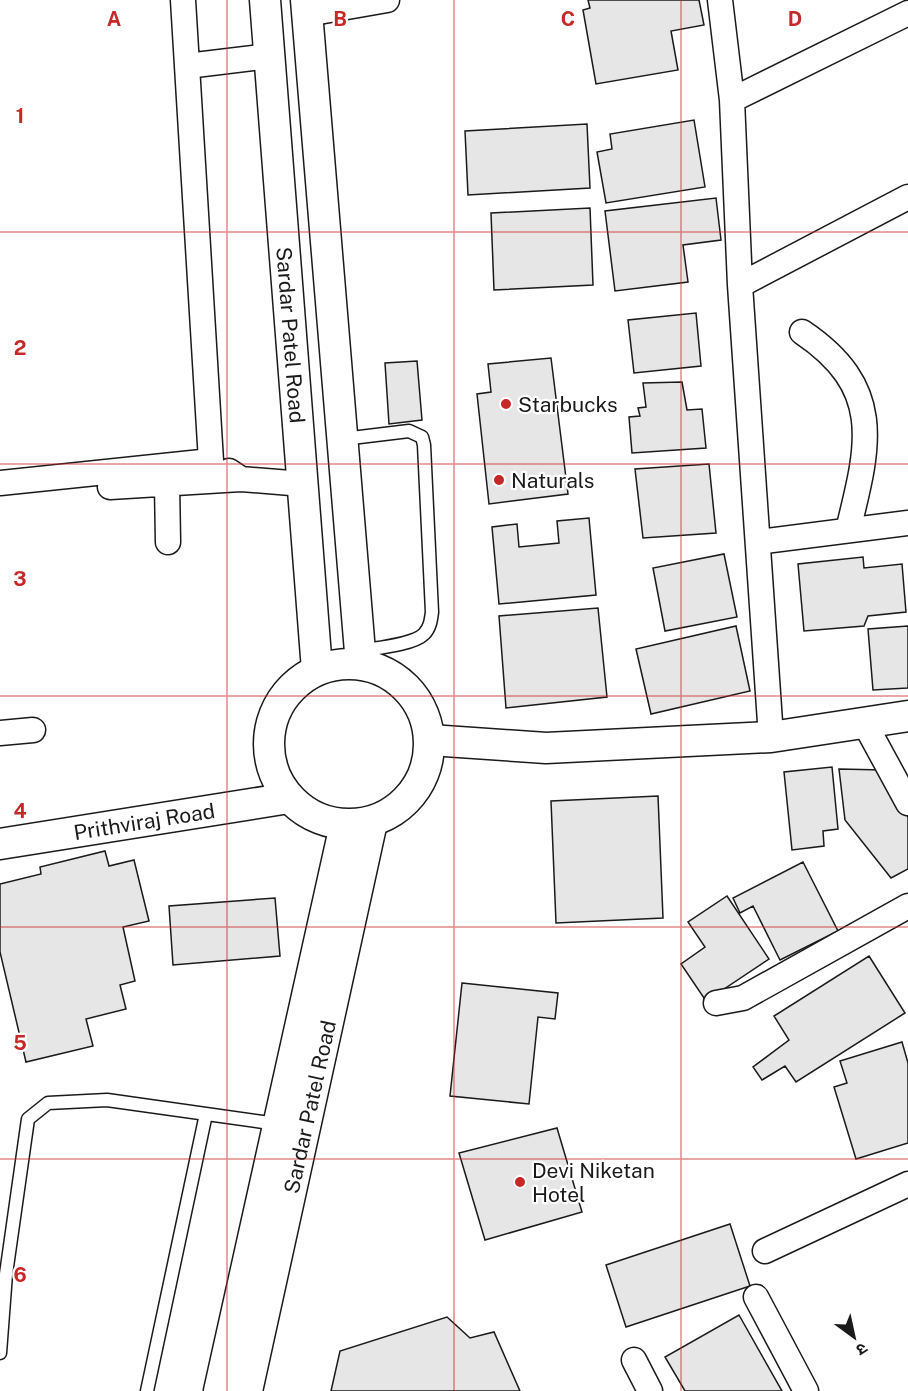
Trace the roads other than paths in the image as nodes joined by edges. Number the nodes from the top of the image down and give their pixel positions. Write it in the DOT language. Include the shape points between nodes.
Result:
graph roads {
  1 [pos="183,0"];
  2 [pos="265,0"];
  3 [pos="387,0"];
  4 [pos="720,0"];
  5 [pos="306,7"];
  6 [pos="908,14"];
  7 [pos="270,56"];
  8 [pos="188,66"];
  9 [pos="732,100"];
  10 [pos="908,198"];
  11 [pos="740,285"];
  12 [pos="802,332"];
  13 [pos="342,439"];
  14 [pos="211,461"];
  15 [pos="241,478"];
  16 [pos="0,483"];
  17 [pos="167,484"];
  18 [pos="303,484"];
  19 [pos="0,494"];
  20 [pos="908,523"];
  21 [pos="849,530"];
  22 [pos="168,542"];
  23 [pos="758,542"];
  24 [pos="360,657"];
  25 [pos="317,670"];
  26 [pos="908,716"];
  27 [pos="865,724"];
  28 [pos="33,730"];
  29 [pos="0,733"];
  30 [pos="771,737"];
  31 [pos="430,740"];
  32 [pos="283,789"];
  33 [pos="908,803"];
  34 [pos="358,824"];
  35 [pos="0,828"];
  36 [pos="0,844"];
  37 [pos="908,906"];
  38 [pos="716,1004"];
  39 [pos="206,1114"];
  40 [pos="278,1125"];
  41 [pos="908,1184"];
  42 [pos="765,1251"];
  43 [pos="756,1297"];
  44 [pos="0,1353"];
  45 [pos="634,1360"];
  46 [pos="147,1391"];
  47 [pos="219,1391"];
  48 [pos="247,1391"];
  49 [pos="650,1391"];
  50 [pos="806,1391"];
  1 -- 8 [label="street"];
  2 -- 7 [label="street, Sardar Patel Road"];
  3 -- 5 [label="street"];
  4 -- 9 [label="street"];
  5 -- 13 [label="street, Sardar Patel Road"];
  6 -- 9 [label="street"];
  7 -- 8 [label="street"];
  7 -- 18 [label="street, Sardar Patel Road"];
  8 -- 14 [label="street"];
  9 -- 11 [label="street"];
  10 -- 11 [label="street"];
  11 -- 23 [label="street"];
  12 -- 21 [label="street" via="826,348 850,376 865,415 865,465"];
  13 -- 24 [label="street, Sardar Patel Road"];
  13 -- 24 [label="lane" via="409,431 422,437 424,446 430,625 424,634 412,640"];
  14 -- 15 [label="street"];
  14 -- 16 [label="street"];
  15 -- 17 [label="street"];
  15 -- 18 [label="street"];
  17 -- 19 [label="street"];
  17 -- 22 [label="street"];
  18 -- 25 [label="street, Sardar Patel Road"];
  20 -- 21 [label="street"];
  21 -- 23 [label="street"];
  23 -- 30 [label="street"];
  24 -- 25 [label="street"];
  24 -- 31 [label="street" via="401,681 416,698 426,718"];
  25 -- 32 [label="street" via="290,688 273,717 268,749"];
  26 -- 27 [label="street"];
  27 -- 30 [label="street"];
  27 -- 33 [label="street"];
  28 -- 29 [label="street"];
  30 -- 31 [label="street" via="546,748"];
  31 -- 34 [label="street" via="427,767 415,791 396,810"];
  32 -- 34 [label="street" via="314,817"];
  32 -- 35 [label="street, Prithviraj Road"];
  32 -- 36 [label="street, Prithviraj Road"];
  34 -- 40 [label="street, Sardar Patel Road"];
  34 -- 48 [label="street, Sardar Patel Road"];
  37 -- 38 [label="street" via="743,998"];
  39 -- 40 [label="lane"];
  39 -- 44 [label="lane" via="107,1100 48,1103 28,1119 6,1274"];
  39 -- 46 [label="lane"];
  40 -- 47 [label="street, Sardar Patel Road"];
  41 -- 42 [label="street"];
  43 -- 50 [label="street"];
  45 -- 49 [label="street"];
}
